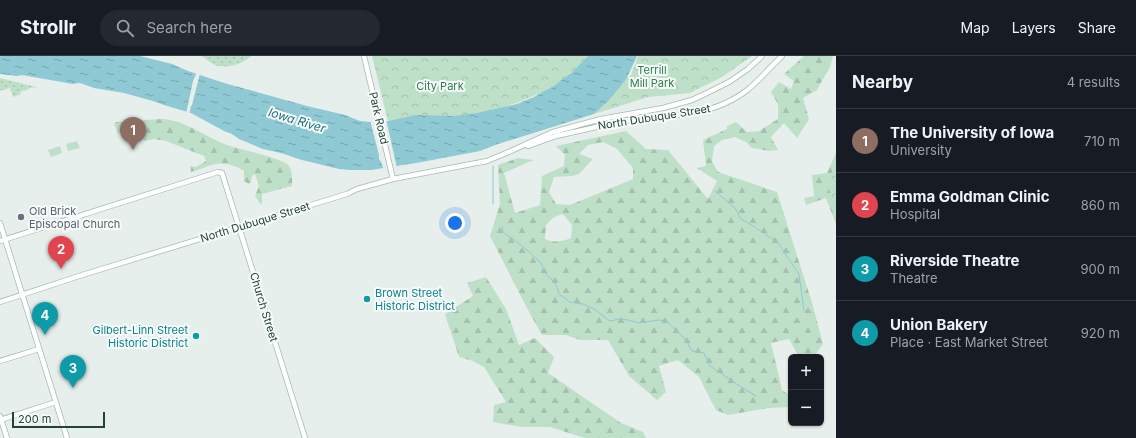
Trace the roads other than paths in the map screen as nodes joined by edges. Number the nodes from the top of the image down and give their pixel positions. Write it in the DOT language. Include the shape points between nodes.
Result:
graph roads {
  1 [pos="364,56"];
  2 [pos="762,56"];
  3 [pos="782,56"];
  4 [pos="511,151"];
  5 [pos="393,179"];
  6 [pos="0,223"];
  7 [pos="238,226"];
  8 [pos="3,240"];
  9 [pos="22,294"];
  10 [pos="0,302"];
  11 [pos="39,349"];
  12 [pos="0,361"];
  13 [pos="56,402"];
  14 [pos="0,418"];
  15 [pos="7,438"];
  16 [pos="67,438"];
  17 [pos="305,438"];
  1 -- 5 [label="main road, Park Road"];
  2 -- 4 [label="main road, North Dubuque Street" via="729,82 692,100 575,126"];
  3 -- 4 [label="main road, North Dubuque Street" via="747,90 712,109 628,120 556,136"];
  4 -- 5 [label="main road, North Dubuque Street" via="483,162"];
  5 -- 7 [label="main road, North Dubuque Street"];
  6 -- 8 [label="main road"];
  7 -- 8 [label="main road, Church Street" via="222,173 218,172"];
  7 -- 9 [label="main road, North Dubuque Street"];
  7 -- 17 [label="main road, Church Street"];
  8 -- 9 [label="main road"];
  9 -- 10 [label="main road, North Dubuque Street"];
  9 -- 11 [label="main road"];
  11 -- 12 [label="main road"];
  11 -- 13 [label="main road"];
  13 -- 14 [label="main road"];
  13 -- 16 [label="main road"];
  14 -- 15 [label="main road"];
}
